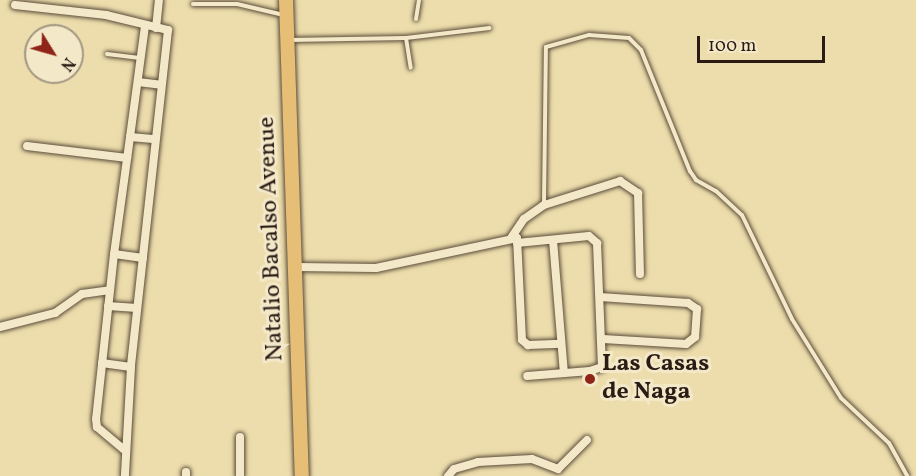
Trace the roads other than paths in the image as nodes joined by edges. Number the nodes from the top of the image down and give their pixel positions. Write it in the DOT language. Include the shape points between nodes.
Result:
graph roads {
  1 [pos="159,0"];
  2 [pos="286,0"];
  3 [pos="419,0"];
  4 [pos="193,4"];
  5 [pos="15,5"];
  6 [pos="287,16"];
  7 [pos="416,19"];
  8 [pos="145,26"];
  9 [pos="156,28"];
  10 [pos="489,28"];
  11 [pos="406,38"];
  12 [pos="288,40"];
  13 [pos="107,54"];
  14 [pos="141,58"];
  15 [pos="411,68"];
  16 [pos="138,82"];
  17 [pos="161,85"];
  18 [pos="130,137"];
  19 [pos="153,140"];
  20 [pos="27,146"];
  21 [pos="127,158"];
  22 [pos="544,205"];
  23 [pos="515,240"];
  24 [pos="553,240"];
  25 [pos="114,254"];
  26 [pos="143,258"];
  27 [pos="296,267"];
  28 [pos="640,274"];
  29 [pos="110,290"];
  30 [pos="600,297"];
  31 [pos="108,306"];
  32 [pos="137,308"];
  33 [pos="0,327"];
  34 [pos="603,339"];
  35 [pos="561,344"];
  36 [pos="102,363"];
  37 [pos="131,367"];
  38 [pos="564,373"];
  39 [pos="527,376"];
  40 [pos="240,437"];
  41 [pos="587,440"];
  42 [pos="124,450"];
  43 [pos="125,476"];
  44 [pos="240,476"];
  45 [pos="302,476"];
  46 [pos="448,476"];
  47 [pos="907,476"];
  1 -- 9 [label="street"];
  2 -- 6 [label="highway, Natalio Bacalso Avenue"];
  3 -- 7 [label="lane"];
  4 -- 6 [label="lane" via="237,4"];
  5 -- 8 [label="street" via="106,15"];
  6 -- 12 [label="highway, Natalio Bacalso Avenue"];
  8 -- 9 [label="street"];
  8 -- 14 [label="street"];
  9 -- 17 [label="street" via="168,30"];
  10 -- 11 [label="lane"];
  11 -- 12 [label="lane"];
  11 -- 15 [label="lane"];
  12 -- 27 [label="highway, Natalio Bacalso Avenue"];
  13 -- 14 [label="lane"];
  14 -- 16 [label="street"];
  16 -- 17 [label="street"];
  16 -- 18 [label="street"];
  17 -- 19 [label="street"];
  18 -- 19 [label="street"];
  18 -- 21 [label="street"];
  19 -- 26 [label="street"];
  20 -- 21 [label="street"];
  21 -- 25 [label="street"];
  22 -- 23 [label="street" via="524,219"];
  22 -- 28 [label="street" via="620,181 631,185 638,193"];
  22 -- 47 [label="lane" via="546,46 589,35 629,38 641,50 690,171 741,215 792,319 841,398 889,443"];
  23 -- 24 [label="street"];
  23 -- 27 [label="street" via="376,268"];
  23 -- 35 [label="street" via="522,340 528,345"];
  24 -- 30 [label="street" via="595,238"];
  24 -- 35 [label="street"];
  25 -- 26 [label="street"];
  25 -- 29 [label="street"];
  26 -- 32 [label="street"];
  27 -- 45 [label="highway, Natalio Bacalso Avenue"];
  29 -- 31 [label="street"];
  29 -- 33 [label="street" via="82,294 55,313"];
  30 -- 34 [label="street"];
  30 -- 34 [label="street" via="688,303 697,309 695,337 686,345"];
  31 -- 32 [label="street"];
  31 -- 36 [label="street"];
  32 -- 37 [label="street"];
  34 -- 38 [label="street" via="602,367"];
  35 -- 38 [label="street"];
  36 -- 37 [label="street"];
  36 -- 42 [label="street" via="98,427"];
  37 -- 42 [label="street"];
  38 -- 39 [label="street"];
  40 -- 44 [label="street"];
  41 -- 46 [label="street" via="558,470 532,459 462,465"];
  42 -- 43 [label="street"];
}
